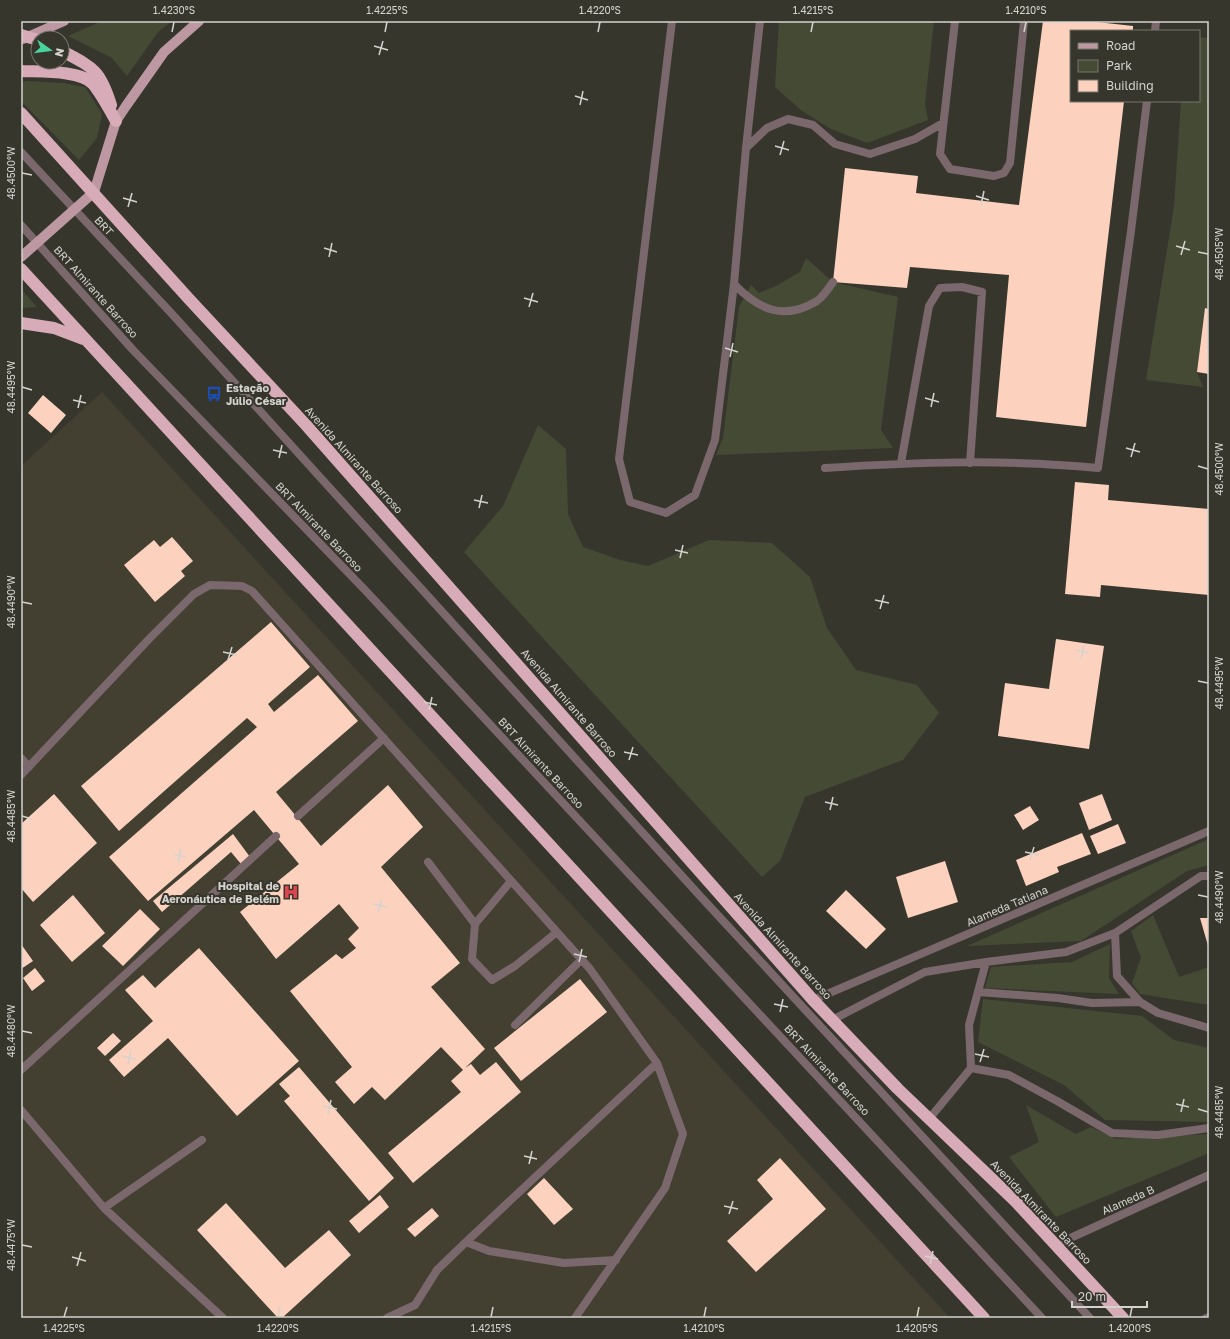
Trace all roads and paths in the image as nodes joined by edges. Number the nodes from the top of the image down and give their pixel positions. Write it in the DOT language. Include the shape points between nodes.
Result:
graph roads {
  1 [pos="64,21"];
  2 [pos="198,21"];
  3 [pos="672,21"];
  4 [pos="760,21"];
  5 [pos="955,21"];
  6 [pos="1024,21"];
  7 [pos="27,38"];
  8 [pos="70,56"];
  9 [pos="21,71"];
  10 [pos="1147,102"];
  11 [pos="21,113"];
  12 [pos="116,121"];
  13 [pos="943,123"];
  14 [pos="746,148"];
  15 [pos="21,152"];
  16 [pos="94,192"];
  17 [pos="74,209"];
  18 [pos="21,225"];
  19 [pos="36,243"];
  20 [pos="21,257"];
  21 [pos="21,269"];
  22 [pos="833,282"];
  23 [pos="734,284"];
  24 [pos="21,323"];
  25 [pos="85,340"];
  26 [pos="901,463"];
  27 [pos="970,463"];
  28 [pos="825,468"];
  29 [pos="384,738"];
  30 [pos="21,758"];
  31 [pos="29,767"];
  32 [pos="21,775"];
  33 [pos="298,816"];
  34 [pos="1209,831"];
  35 [pos="276,836"];
  36 [pos="428,862"];
  37 [pos="1209,876"];
  38 [pos="511,880"];
  39 [pos="475,924"];
  40 [pos="557,932"];
  41 [pos="1115,933"];
  42 [pos="581,960"];
  43 [pos="986,962"];
  44 [pos="978,992"];
  45 [pos="813,1000"];
  46 [pos="1140,1002"];
  47 [pos="832,1020"];
  48 [pos="515,1025"];
  49 [pos="1209,1028"];
  50 [pos="657,1063"];
  51 [pos="971,1068"];
  52 [pos="21,1070"];
  53 [pos="21,1110"];
  54 [pos="929,1119"];
  55 [pos="1209,1128"];
  56 [pos="202,1140"];
  57 [pos="1209,1175"];
  58 [pos="104,1208"];
  59 [pos="466,1242"];
  60 [pos="1055,1245"];
  61 [pos="616,1260"];
  62 [pos="1209,1317"];
  63 [pos="223,1318"];
  64 [pos="387,1318"];
  65 [pos="575,1318"];
  66 [pos="984,1318"];
  67 [pos="1042,1318"];
  68 [pos="1090,1318"];
  69 [pos="1123,1318"];
  70 [pos="1206,1318"];
  1 -- 7 [label="main road"];
  2 -- 12 [label="main road" via="164,52"];
  3 -- 23 [label="street" via="619,459 630,502 666,513 695,495 715,440"];
  4 -- 14 [label="street"];
  5 -- 13 [label="street"];
  6 -- 13 [label="street" via="1010,163 1004,173 994,176 950,169 940,154"];
  8 -- 12 [label="highway" via="95,70 104,84"];
  9 -- 12 [label="highway" via="58,72 78,76 92,83"];
  10 -- 27 [label="street" via="1098,468"];
  11 -- 16 [label="highway, Avenida Almirante Barroso"];
  12 -- 16 [label="main road"];
  13 -- 14 [label="street" via="915,139 870,154 835,144 813,125 788,119 768,128"];
  14 -- 23 [label="street"];
  15 -- 17 [label="street, BRT"];
  16 -- 17 [label="main road"];
  16 -- 45 [label="highway, Avenida Almirante Barroso" via="306,425"];
  17 -- 19 [label="main road"];
  17 -- 68 [label="street, BRT" via="701,897"];
  18 -- 19 [label="street, BRT Almirante Barroso"];
  19 -- 20 [label="main road"];
  19 -- 67 [label="street, BRT Almirante Barroso" via="133,350 376,602"];
  21 -- 25 [label="highway"];
  22 -- 23 [label="street" via="818,300 794,310 767,309 749,299"];
  24 -- 25 [label="highway" via="54,328"];
  25 -- 66 [label="highway"];
  26 -- 27 [label="street"];
  26 -- 27 [label="street" via="929,306 940,288 962,287 982,292"];
  26 -- 28 [label="street"];
  29 -- 31 [label="street" via="252,591 242,586 210,585 194,594 150,638"];
  29 -- 33 [label="street"];
  29 -- 38 [label="street"];
  30 -- 31 [label="street"];
  31 -- 32 [label="street"];
  34 -- 45 [label="street, Alameda Tatiana"];
  35 -- 52 [label="street"];
  36 -- 39 [label="street"];
  37 -- 41 [label="street" via="1201,876"];
  38 -- 39 [label="street"];
  38 -- 40 [label="street"];
  39 -- 40 [label="street" via="472,959 492,980 515,966"];
  40 -- 42 [label="street"];
  41 -- 43 [label="street" via="1066,952"];
  41 -- 46 [label="street" via="1117,976"];
  42 -- 48 [label="street"];
  42 -- 50 [label="street"];
  43 -- 44 [label="street"];
  43 -- 47 [label="street" via="925,972"];
  44 -- 46 [label="street" via="1058,998 1092,1004"];
  44 -- 51 [label="street" via="969,1025"];
  45 -- 47 [label="highway, Avenida Almirante Barroso"];
  46 -- 49 [label="street" via="1158,1013"];
  47 -- 54 [label="highway, Avenida Almirante Barroso"];
  50 -- 59 [label="street"];
  50 -- 61 [label="street" via="683,1134 665,1188"];
  51 -- 54 [label="street"];
  51 -- 55 [label="street" via="1009,1076 1112,1133 1158,1135"];
  53 -- 58 [label="street"];
  54 -- 60 [label="highway, Avenida Almirante Barroso" via="1016,1202"];
  56 -- 58 [label="street"];
  57 -- 60 [label="street, Alameda B"];
  58 -- 63 [label="street"];
  59 -- 61 [label="street" via="489,1251 564,1263"];
  59 -- 64 [label="street" via="437,1270 415,1305"];
  60 -- 69 [label="highway, Avenida Almirante Barroso"];
  61 -- 65 [label="street"];
  62 -- 70 [label="street"];
}
